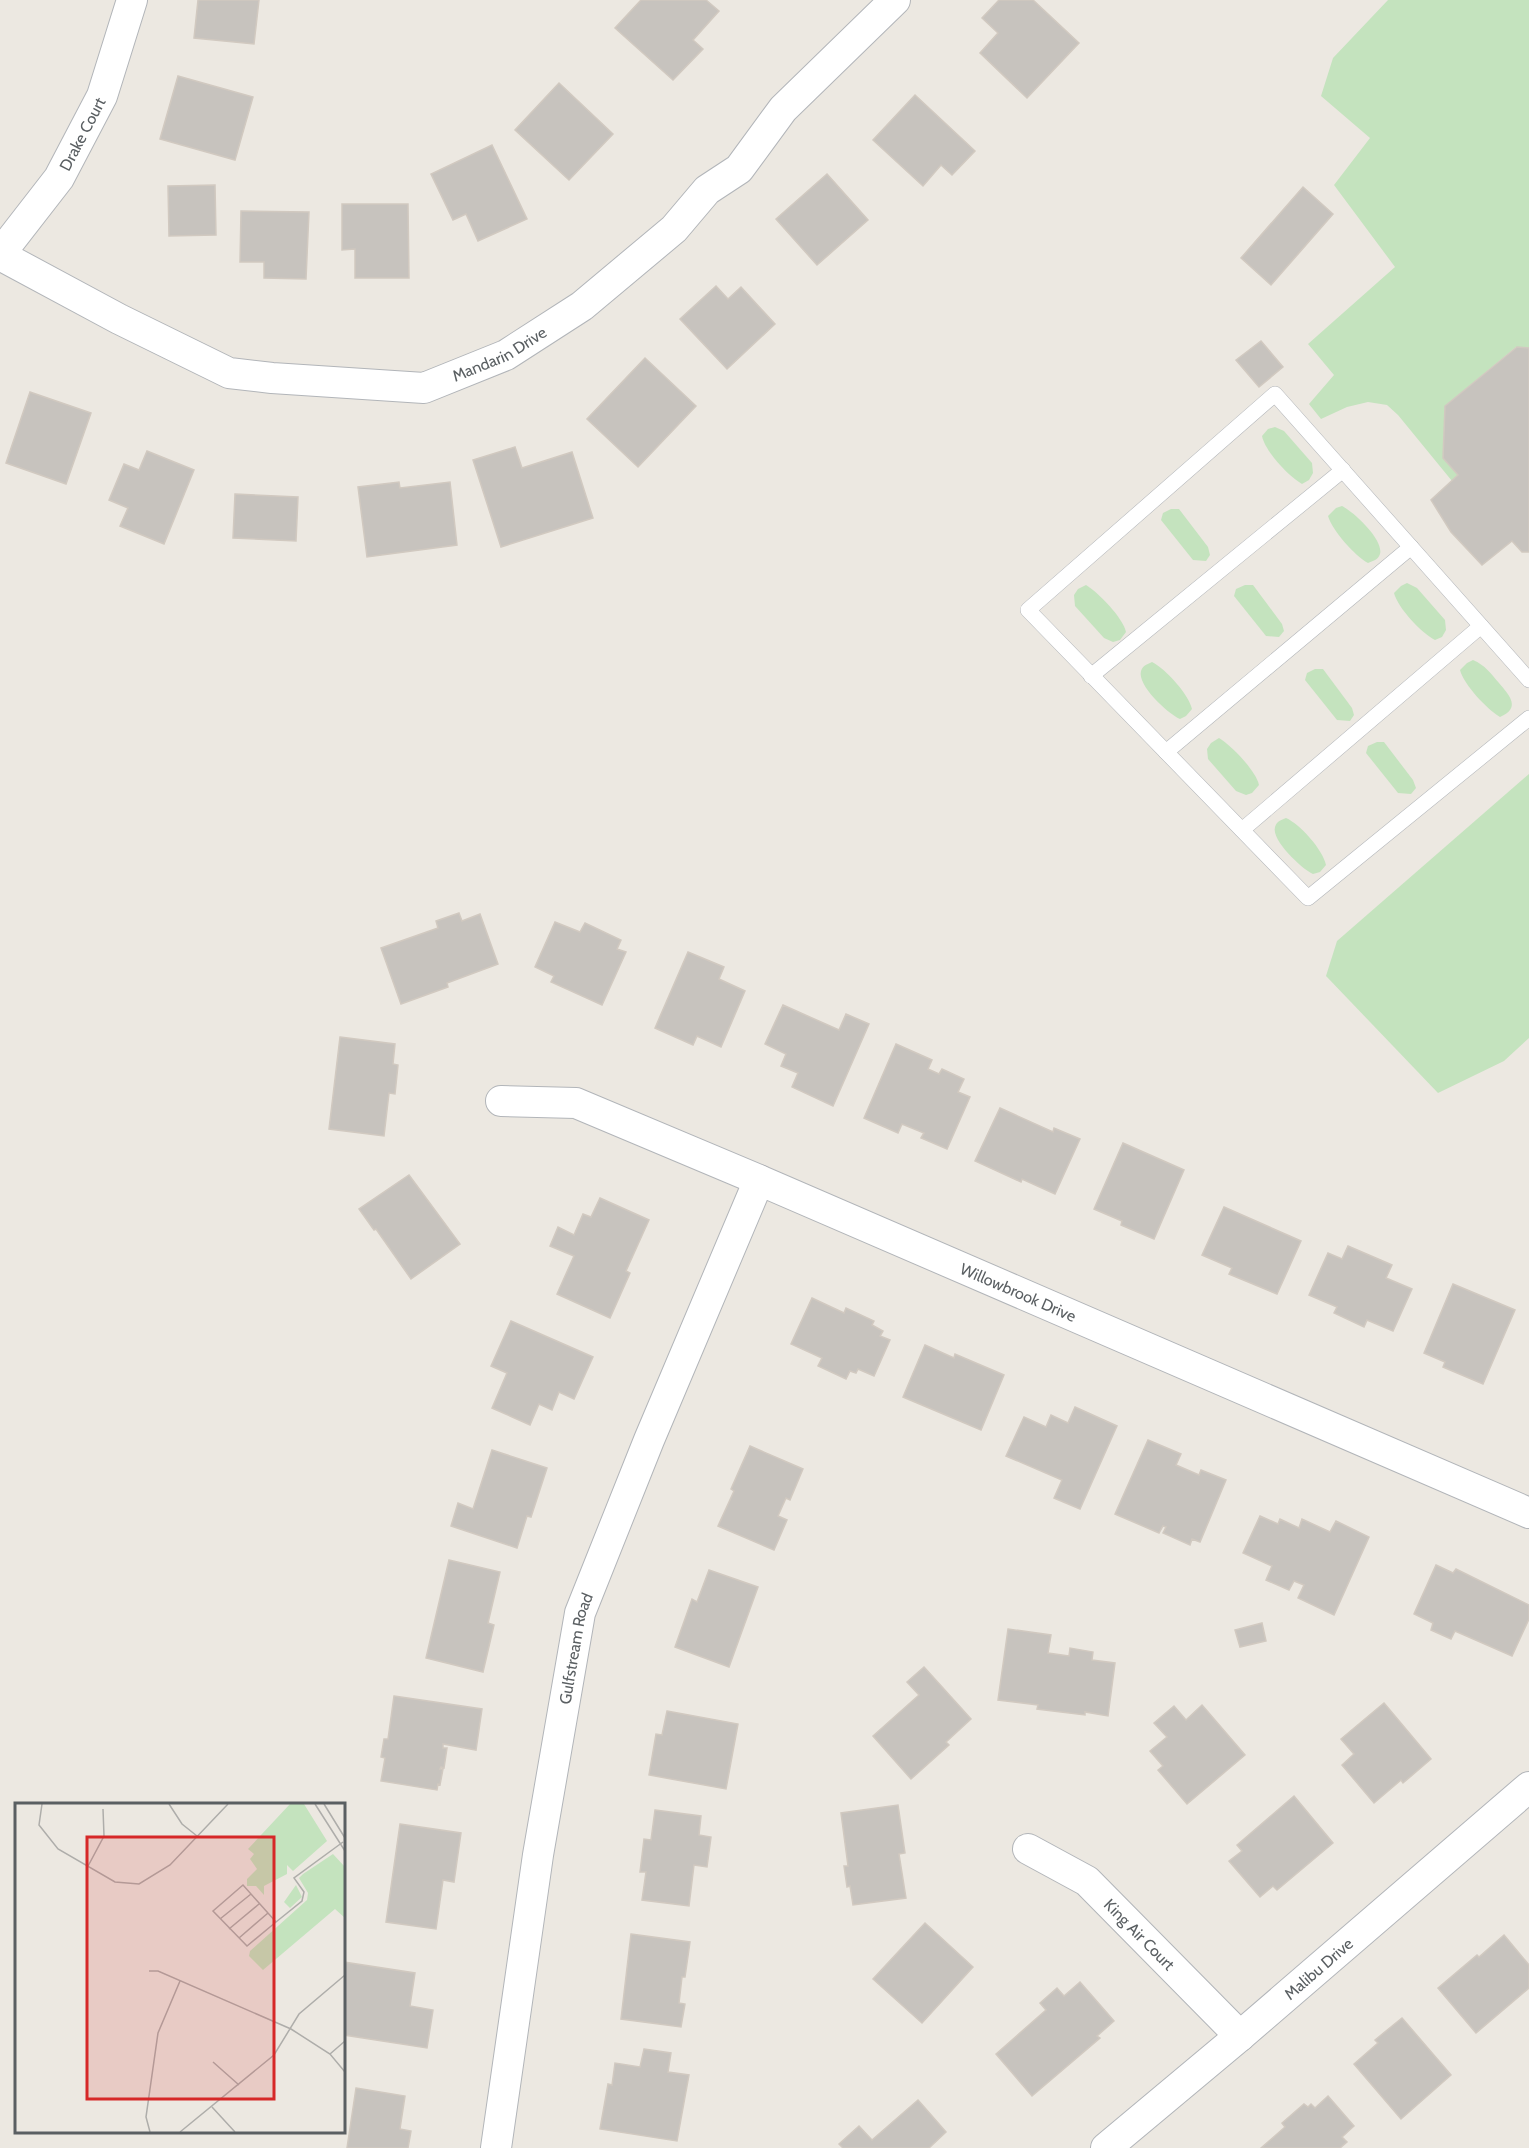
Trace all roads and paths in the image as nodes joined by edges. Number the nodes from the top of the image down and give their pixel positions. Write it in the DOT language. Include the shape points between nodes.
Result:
graph roads {
  1 [pos="132,0"];
  2 [pos="895,0"];
  3 [pos="0,254"];
  4 [pos="1343,470"];
  5 [pos="1411,547"];
  6 [pos="1481,626"];
  7 [pos="1091,676"];
  8 [pos="1529,680"];
  9 [pos="1529,718"];
  10 [pos="1166,752"];
  11 [pos="1242,830"];
  12 [pos="501,1101"];
  13 [pos="759,1180"];
  14 [pos="1529,1513"];
  15 [pos="1529,1787"];
  16 [pos="1028,1849"];
  17 [pos="1240,2036"];
  18 [pos="496,2148"];
  19 [pos="1106,2148"];
  1 -- 3 [label="street, Drake Court" via="102,96 59,178"];
  2 -- 3 [label="street, Mandarin Drive" via="783,109 739,169 707,190 674,229 590,299 506,355 424,388 228,373"];
  4 -- 5 [label="lane"];
  4 -- 7 [label="lane"];
  4 -- 7 [label="lane" via="1275,394 1028,610"];
  5 -- 6 [label="lane"];
  5 -- 10 [label="lane"];
  6 -- 8 [label="lane"];
  6 -- 11 [label="lane"];
  7 -- 10 [label="lane"];
  9 -- 11 [label="lane" via="1308,898"];
  10 -- 11 [label="lane"];
  12 -- 13 [label="street, Willowbrook Drive" via="576,1103"];
  13 -- 14 [label="street, Willowbrook Drive"];
  13 -- 18 [label="street, Gulfstream Road" via="580,1613 538,1855"];
  15 -- 17 [label="street, Malibu Drive"];
  16 -- 17 [label="street, King Air Court" via="1087,1881"];
  17 -- 19 [label="street, Malibu Drive"];
}
